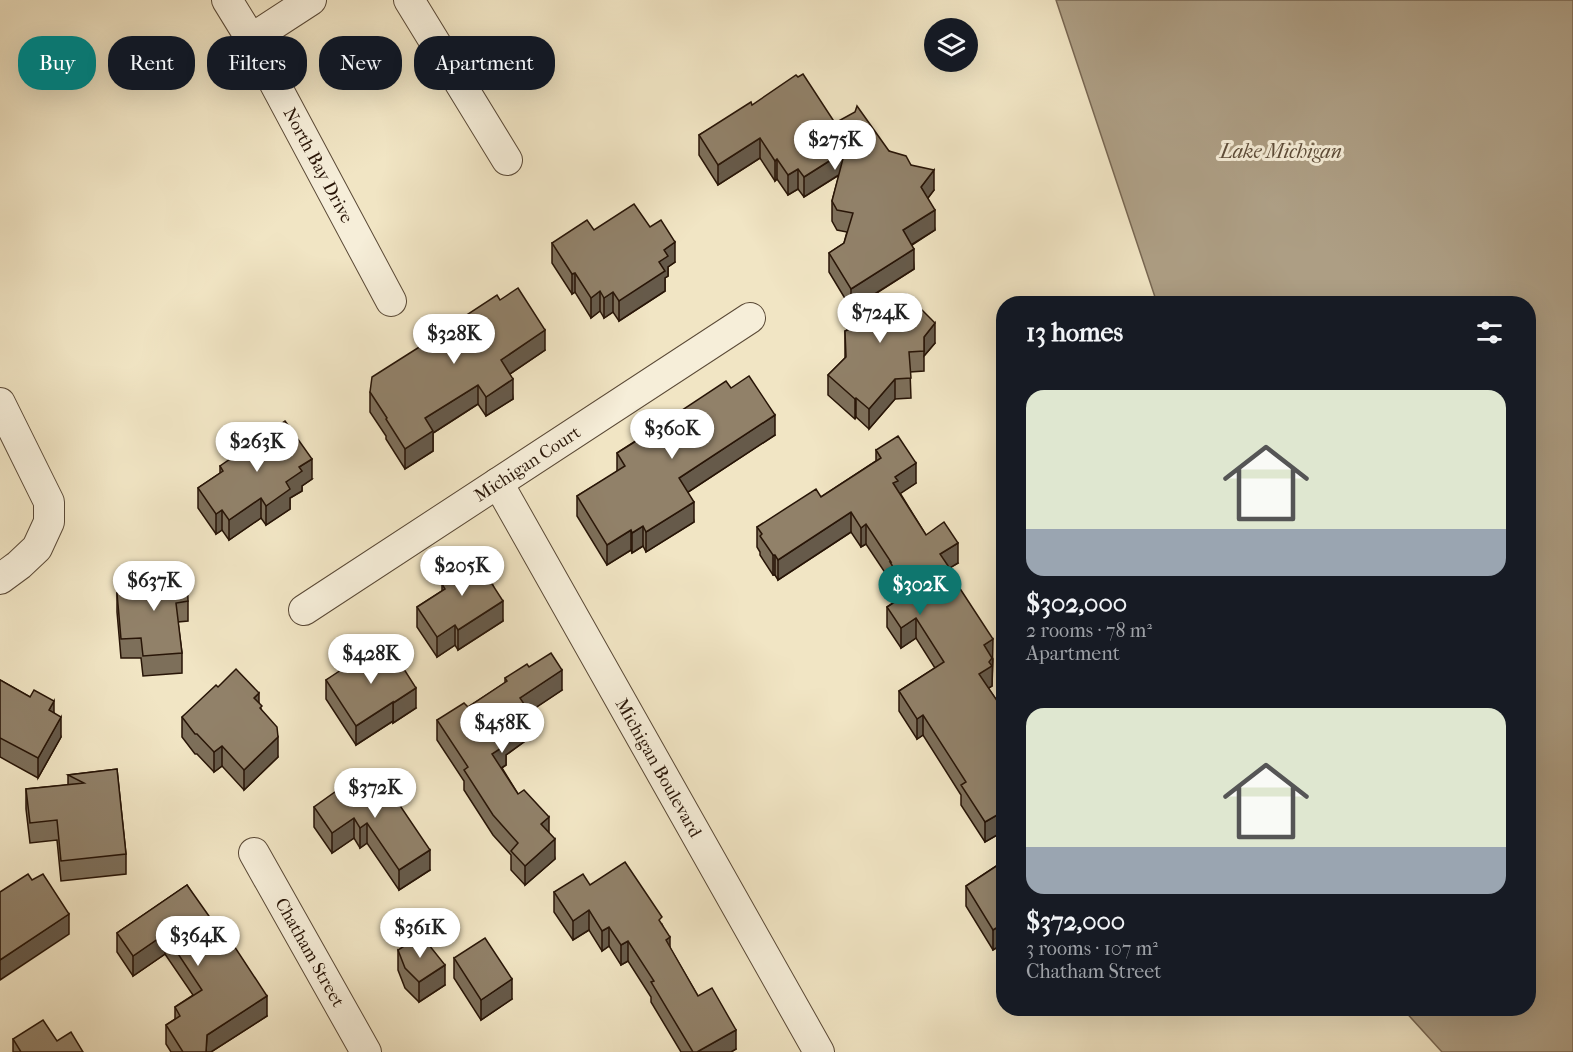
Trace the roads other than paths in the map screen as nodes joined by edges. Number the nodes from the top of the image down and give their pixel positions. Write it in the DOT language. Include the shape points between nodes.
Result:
graph roads {
  1 [pos="227,0"];
  2 [pos="311,0"];
  3 [pos="409,0"];
  4 [pos="249,36"];
  5 [pos="256,36"];
  6 [pos="278,90"];
  7 [pos="507,160"];
  8 [pos="391,301"];
  9 [pos="750,318"];
  10 [pos="0,403"];
  11 [pos="498,483"];
  12 [pos="0,579"];
  13 [pos="304,610"];
  14 [pos="254,853"];
  15 [pos="366,1052"];
  16 [pos="819,1052"];
  1 -- 4 [label="street, North Bay Drive"];
  2 -- 5 [label="street"];
  3 -- 7 [label="street"];
  6 -- 8 [label="street, North Bay Drive"];
  9 -- 11 [label="street, Michigan Court"];
  10 -- 12 [label="street" via="49,502 49,522 37,548"];
  11 -- 13 [label="street, Michigan Court"];
  11 -- 16 [label="street, Michigan Boulevard"];
  14 -- 15 [label="street, Chatham Street"];
}
